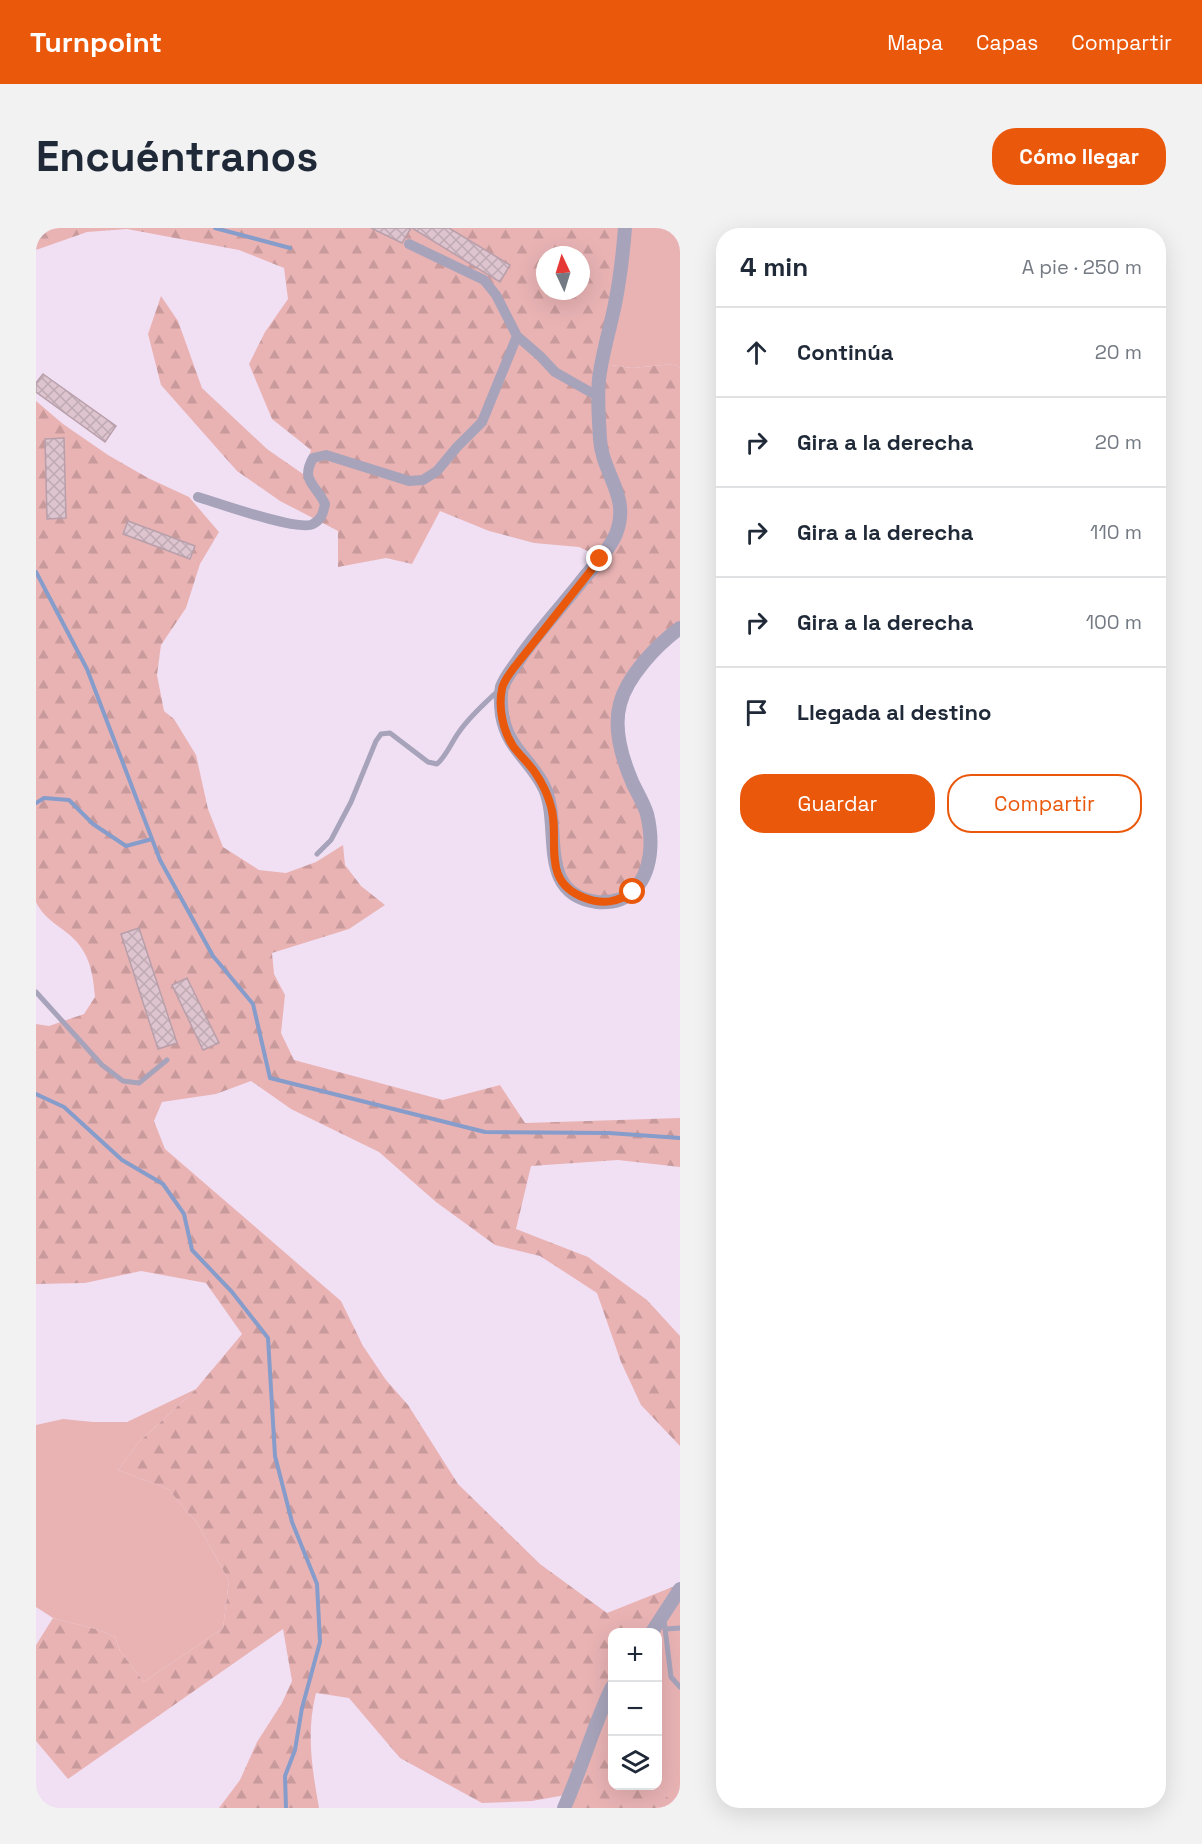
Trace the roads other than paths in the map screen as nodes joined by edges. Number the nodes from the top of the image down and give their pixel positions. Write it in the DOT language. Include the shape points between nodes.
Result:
graph roads {
  1 [pos="625,228"];
  2 [pos="410,244"];
  3 [pos="517,336"];
  4 [pos="599,397"];
  5 [pos="198,497"];
  6 [pos="680,628"];
  7 [pos="502,688"];
  8 [pos="317,854"];
  9 [pos="36,993"];
  10 [pos="166,1060"];
  11 [pos="680,1590"];
  12 [pos="660,1627"];
  13 [pos="680,1628"];
  14 [pos="680,1687"];
  15 [pos="608,1696"];
  16 [pos="564,1808"];
  1 -- 4 [label="street"];
  2 -- 3 [label="street" via="484,280"];
  3 -- 4 [label="street" via="555,372"];
  3 -- 5 [label="street" via="482,422 437,471 423,480 409,481 326,455 313,458 307,478 325,504 322,517 312,525 294,525"];
  4 -- 7 [label="street" via="600,442 620,502 615,536 526,650"];
  6 -- 7 [label="street" via="644,662 620,704 622,753 646,813 651,837 648,867 633,892 621,899 593,901 579,896 561,878 553,856 551,806 537,774 507,735 501,708"];
  7 -- 8 [label="lane" via="476,710 437,764 428,762 390,733 381,734 331,840"];
  9 -- 10 [label="lane" via="102,1065 123,1081 139,1083"];
  11 -- 12 [label="street"];
  12 -- 13 [label="lane"];
  12 -- 14 [label="lane" via="671,1677"];
  15 -- 16 [label="street"];
}
